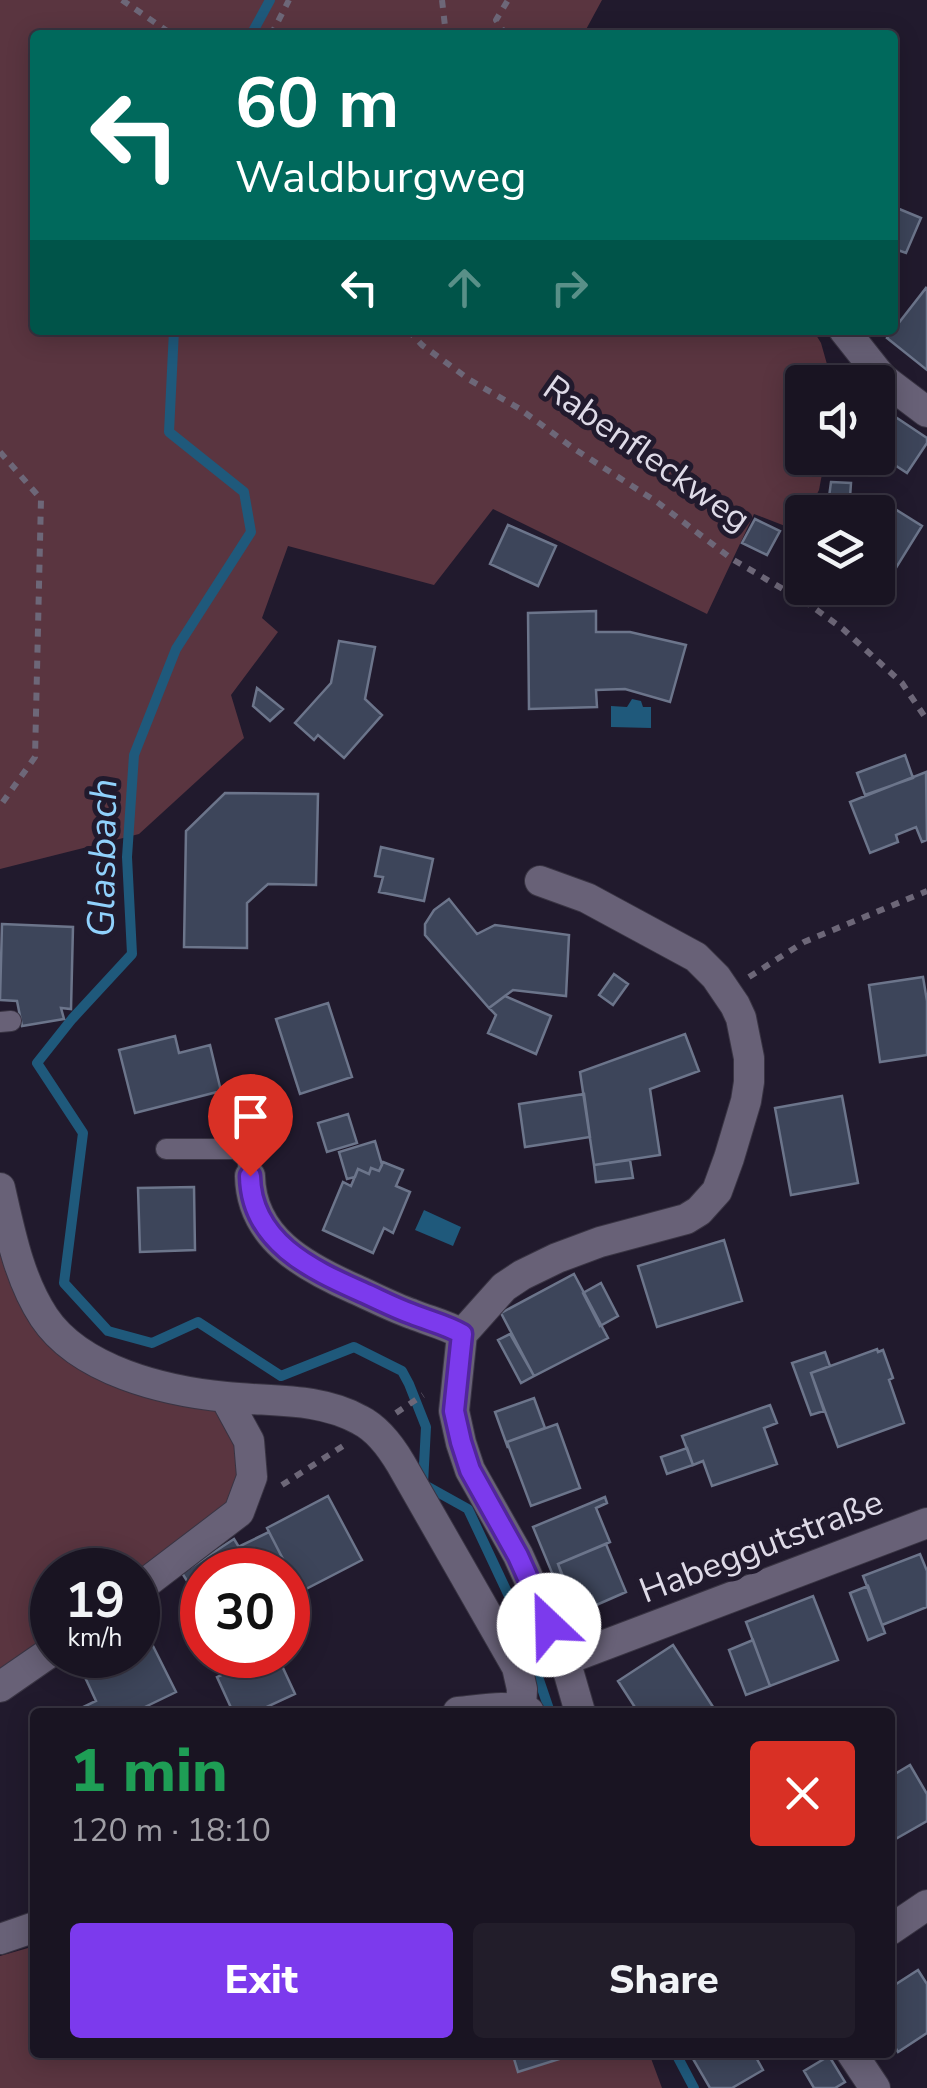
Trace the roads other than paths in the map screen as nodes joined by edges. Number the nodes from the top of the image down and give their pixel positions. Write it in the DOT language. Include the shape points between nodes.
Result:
graph roads {
  1 [pos="848,335"];
  2 [pos="927,412"];
  3 [pos="540,881"];
  4 [pos="166,1149"];
  5 [pos="250,1176"];
  6 [pos="0,1188"];
  7 [pos="462,1334"];
  8 [pos="225,1397"];
  9 [pos="927,1523"];
  10 [pos="160,1572"];
  11 [pos="565,1660"];
  12 [pos="30,1667"];
  13 [pos="0,1688"];
  14 [pos="516,1708"];
  15 [pos="579,1708"];
  16 [pos="927,1905"];
  17 [pos="895,1927"];
  18 [pos="30,1929"];
  19 [pos="0,1939"];
  20 [pos="855,2058"];
  21 [pos="875,2088"];
  1 -- 2 [label="street" via="872,368"];
  3 -- 7 [label="street" via="586,898 696,958 736,1005 749,1082 716,1192 699,1211 522,1275"];
  4 -- 5 [label="lane" via="230,1147 247,1158"];
  5 -- 7 [label="street" via="260,1216 294,1257"];
  6 -- 8 [label="street" via="34,1300 66,1344 148,1383"];
  7 -- 11 [label="street" via="454,1411 461,1442"];
  8 -- 10 [label="street" via="249,1441 252,1477 239,1512"];
  8 -- 14 [label="street" via="324,1406 359,1419 390,1446 517,1667 522,1689"];
  9 -- 11 [label="street, Habeggutstraße"];
  11 -- 15 [label="street"];
  12 -- 13 [label="street"];
  16 -- 17 [label="street"];
  18 -- 19 [label="street"];
  20 -- 21 [label="street"];
}
